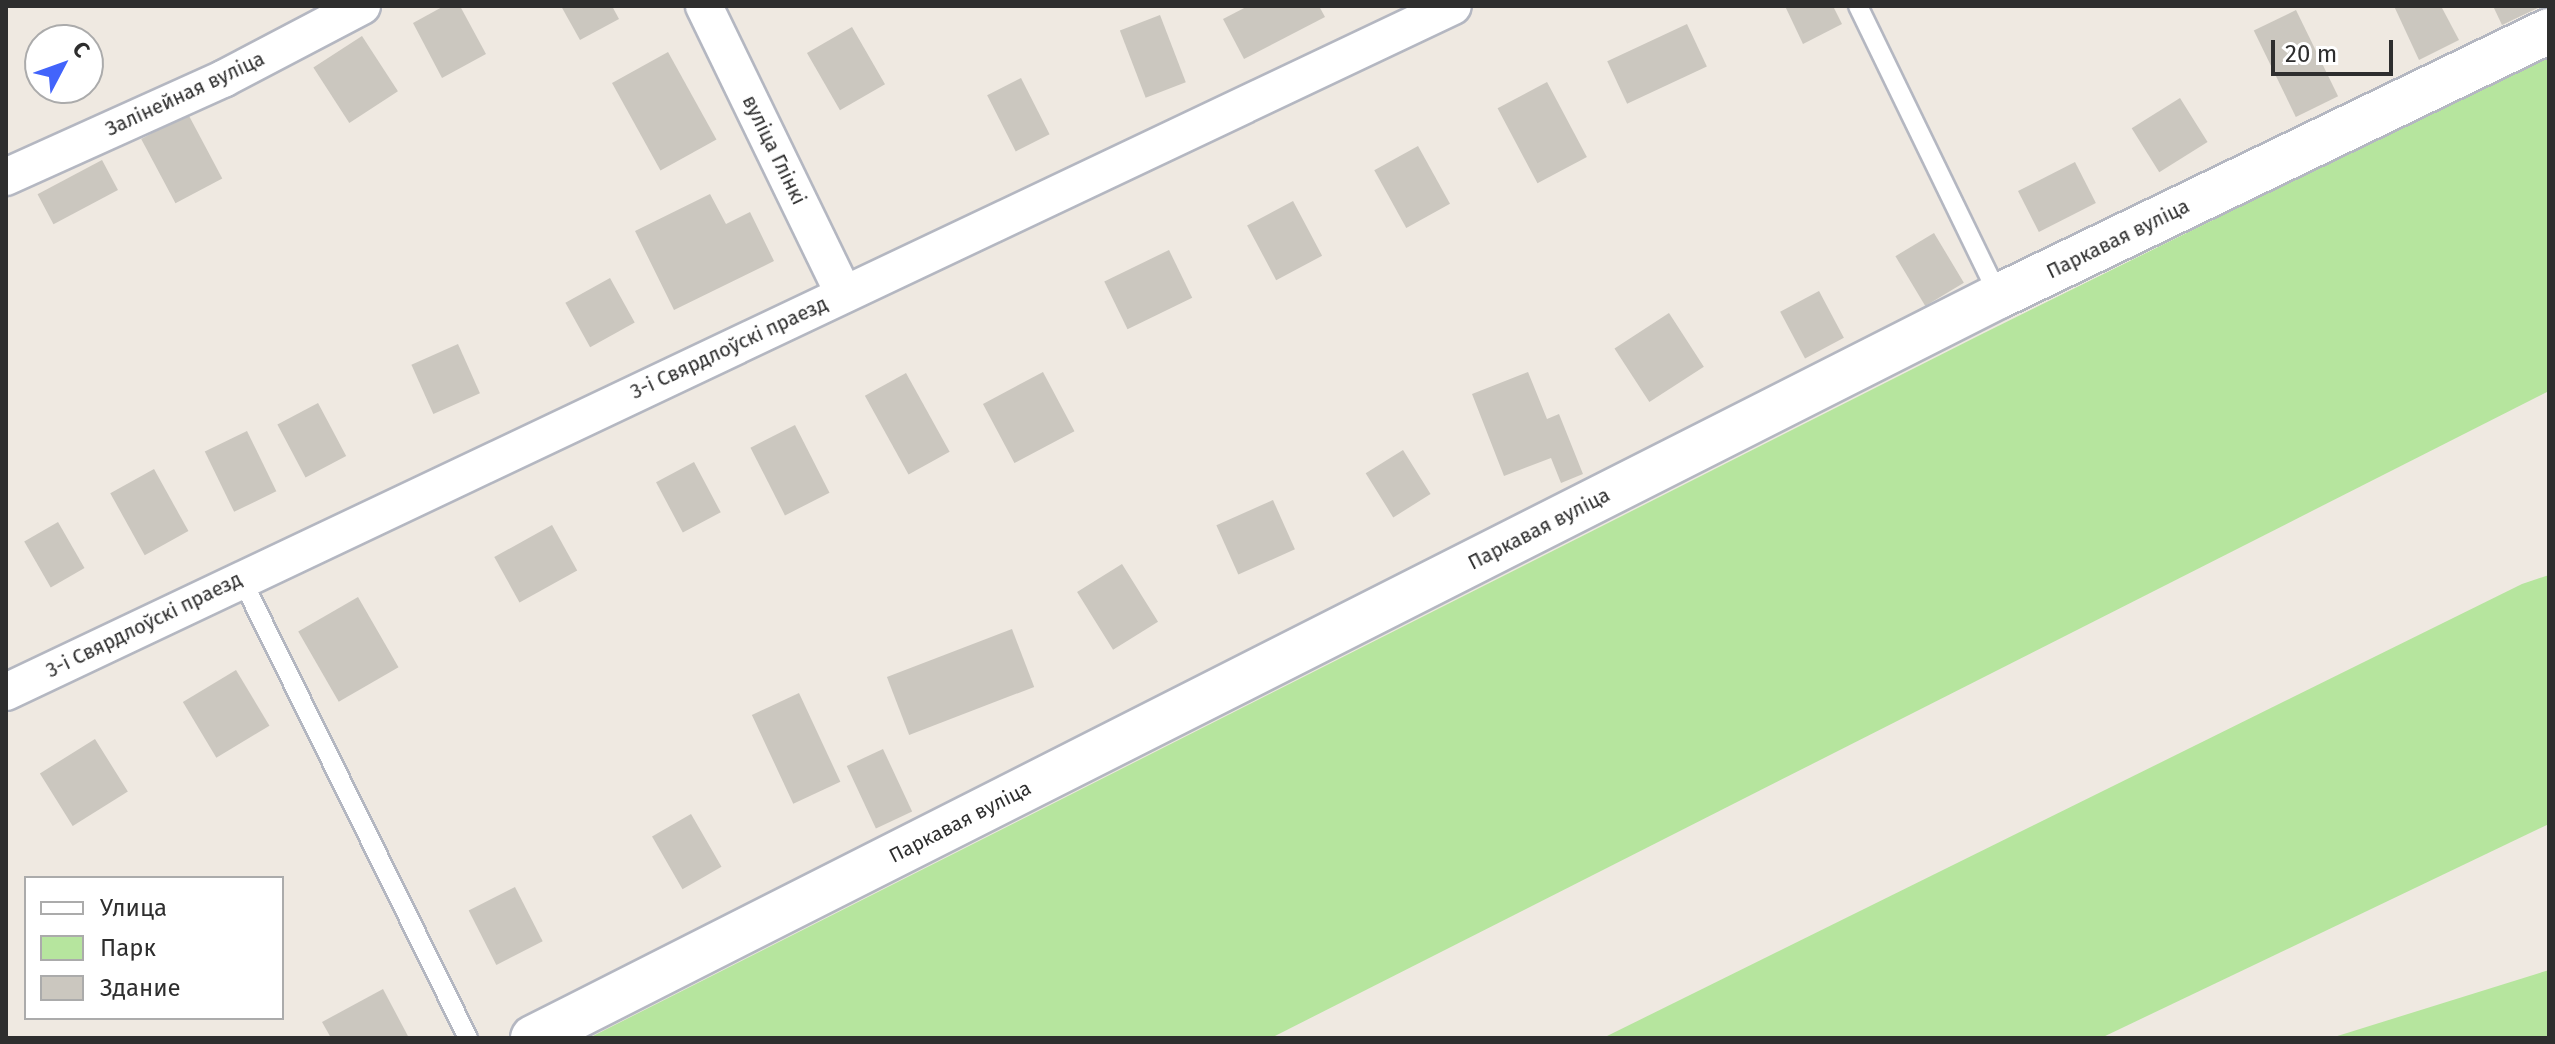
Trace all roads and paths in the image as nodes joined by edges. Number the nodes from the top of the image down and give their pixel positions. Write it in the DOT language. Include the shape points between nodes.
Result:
graph roads {
  1 [pos="362,6"];
  2 [pos="704,6"];
  3 [pos="1453,6"];
  4 [pos="1858,6"];
  5 [pos="2549,31"];
  6 [pos="6,177"];
  7 [pos="844,294"];
  8 [pos="1999,296"];
  9 [pos="241,578"];
  10 [pos="6,692"];
  11 [pos="468,1038"];
  12 [pos="533,1038"];
  1 -- 6 [label="street, Залінейная вуліца" via="223,79"];
  2 -- 7 [label="street, вуліца Глінкі"];
  3 -- 7 [label="street, 3-і Свярдлоўскі праезд"];
  4 -- 8 [label="lane"];
  5 -- 8 [label="street, Паркавая вуліца"];
  7 -- 9 [label="street, 3-і Свярдлоўскі праезд"];
  8 -- 12 [label="street, Паркавая вуліца"];
  9 -- 10 [label="street, 3-і Свярдлоўскі праезд"];
  9 -- 11 [label="lane"];
}
